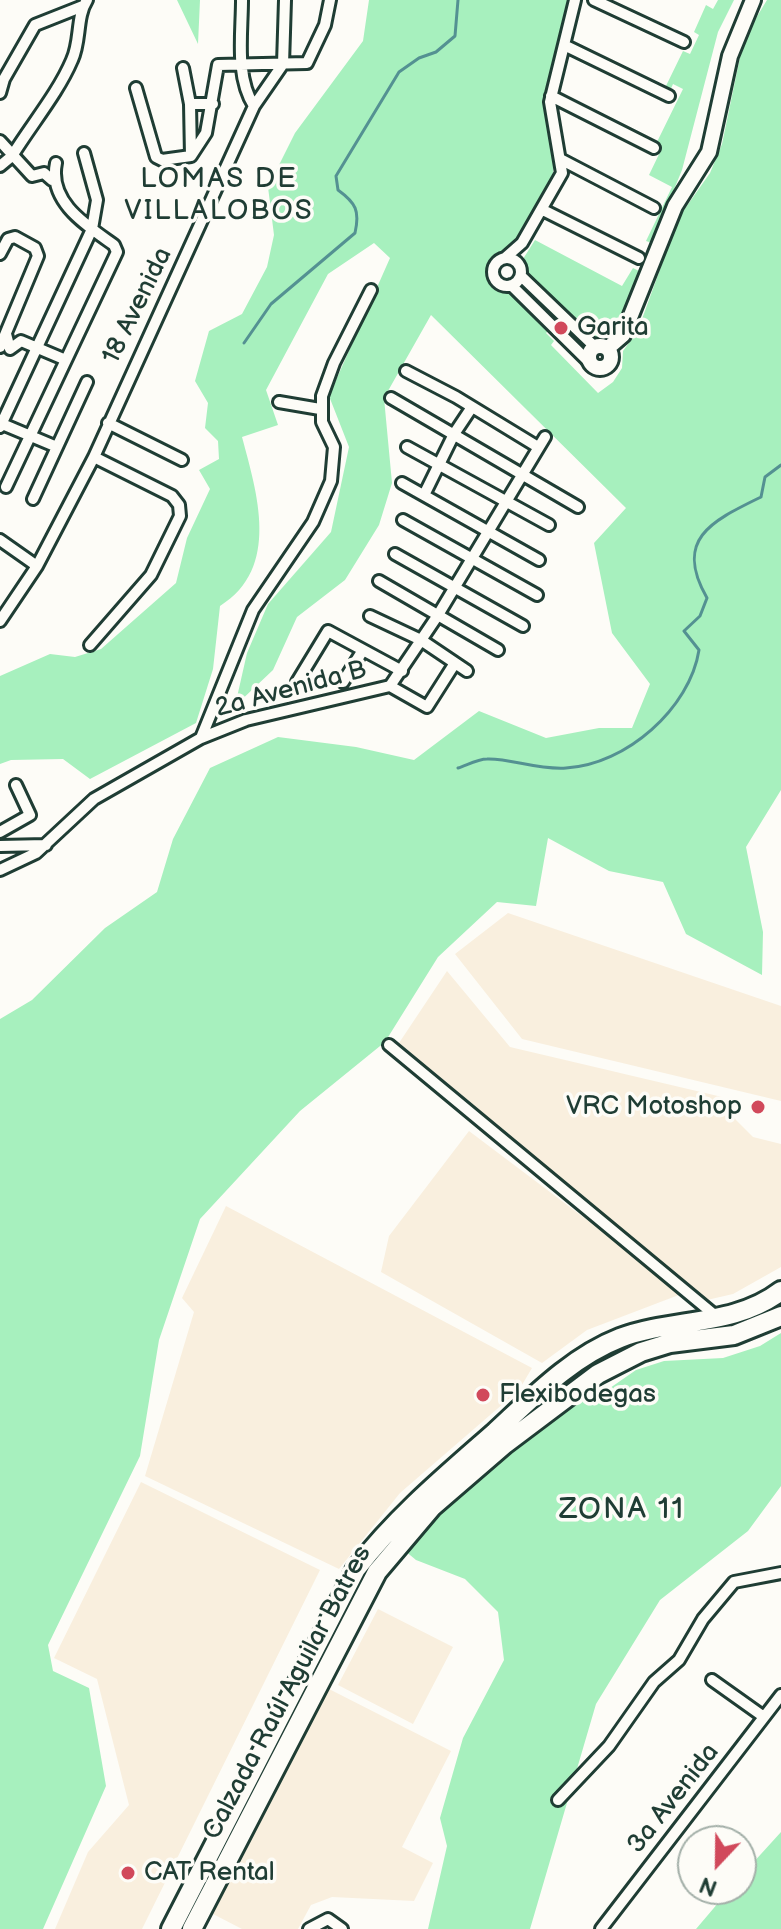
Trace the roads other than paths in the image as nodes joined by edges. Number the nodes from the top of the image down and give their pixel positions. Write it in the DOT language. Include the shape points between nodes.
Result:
graph roads {
  1 [pos="242,0"];
  2 [pos="285,0"];
  3 [pos="330,0"];
  4 [pos="575,0"];
  5 [pos="594,0"];
  6 [pos="753,0"];
  7 [pos="85,3"];
  8 [pos="684,42"];
  9 [pos="564,45"];
  10 [pos="242,62"];
  11 [pos="283,64"];
  12 [pos="183,68"];
  13 [pos="2,80"];
  14 [pos="136,88"];
  15 [pos="0,93"];
  16 [pos="551,96"];
  17 [pos="669,96"];
  18 [pos="190,104"];
  19 [pos="213,104"];
  20 [pos="254,106"];
  21 [pos="0,141"];
  22 [pos="654,148"];
  23 [pos="84,153"];
  24 [pos="12,156"];
  25 [pos="191,156"];
  26 [pos="562,160"];
  27 [pos="56,163"];
  28 [pos="0,166"];
  29 [pos="52,180"];
  30 [pos="654,208"];
  31 [pos="543,210"];
  32 [pos="92,229"];
  33 [pos="522,243"];
  34 [pos="0,254"];
  35 [pos="505,258"];
  36 [pos="639,258"];
  37 [pos="520,271"];
  38 [pos="511,285"];
  39 [pos="371,290"];
  40 [pos="574,329"];
  41 [pos="3,336"];
  42 [pos="565,339"];
  43 [pos="0,347"];
  44 [pos="601,347"];
  45 [pos="38,348"];
  46 [pos="66,360"];
  47 [pos="593,366"];
  48 [pos="406,371"];
  49 [pos="87,382"];
  50 [pos="391,398"];
  51 [pos="279,402"];
  52 [pos="472,407"];
  53 [pos="320,409"];
  54 [pos="108,423"];
  55 [pos="1,425"];
  56 [pos="454,434"];
  57 [pos="31,436"];
  58 [pos="545,437"];
  59 [pos="57,447"];
  60 [pos="407,447"];
  61 [pos="538,447"];
  62 [pos="94,457"];
  63 [pos="182,460"];
  64 [pos="438,463"];
  65 [pos="522,474"];
  66 [pos="402,483"];
  67 [pos="6,487"];
  68 [pos="425,493"];
  69 [pos="33,499"];
  70 [pos="506,501"];
  71 [pos="578,507"];
  72 [pos="403,520"];
  73 [pos="549,525"];
  74 [pos="489,530"];
  75 [pos="0,540"];
  76 [pos="395,554"];
  77 [pos="471,556"];
  78 [pos="539,560"];
  79 [pos="37,566"];
  80 [pos="379,581"];
  81 [pos="453,586"];
  82 [pos="537,595"];
  83 [pos="438,615"];
  84 [pos="370,616"];
  85 [pos="0,621"];
  86 [pos="523,626"];
  87 [pos="421,640"];
  88 [pos="90,645"];
  89 [pos="363,650"];
  90 [pos="498,650"];
  91 [pos="455,663"];
  92 [pos="402,671"];
  93 [pos="467,671"];
  94 [pos="297,682"];
  95 [pos="343,682"];
  96 [pos="390,686"];
  97 [pos="201,738"];
  98 [pos="16,785"];
  99 [pos="0,832"];
  100 [pos="46,845"];
  101 [pos="0,846"];
  102 [pos="0,870"];
  103 [pos="389,1045"];
  104 [pos="781,1291"];
  105 [pos="781,1316"];
  106 [pos="719,1318"];
  107 [pos="548,1384"];
  108 [pos="558,1403"];
  109 [pos="781,1573"];
  110 [pos="712,1680"];
  111 [pos="781,1695"];
  112 [pos="764,1717"];
  113 [pos="558,1800"];
  114 [pos="171,1929"];
  115 [pos="192,1929"];
  116 [pos="309,1929"];
  117 [pos="342,1929"];
  118 [pos="601,1929"];
  1 -- 10 [label="street"];
  2 -- 11 [label="street"];
  3 -- 11 [label="street" via="311,58"];
  4 -- 9 [label="street"];
  5 -- 8 [label="street"];
  6 -- 44 [label="street" via="738,32 706,162 675,206 623,335"];
  7 -- 13 [label="street" via="35,25"];
  7 -- 24 [label="street" via="80,41 69,68"];
  9 -- 16 [label="street"];
  9 -- 17 [label="street"];
  10 -- 11 [label="street"];
  10 -- 19 [label="street" via="218,65"];
  10 -- 20 [label="street" via="245,89"];
  11 -- 20 [label="street, 18 Avenida"];
  12 -- 18 [label="street"];
  13 -- 15 [label="street"];
  14 -- 25 [label="street" via="156,157"];
  16 -- 22 [label="street"];
  16 -- 26 [label="street"];
  18 -- 19 [label="street"];
  18 -- 25 [label="street"];
  19 -- 25 [label="street" via="201,145"];
  20 -- 54 [label="street, 18 Avenida"];
  21 -- 24 [label="street"];
  23 -- 32 [label="street" via="97,200"];
  24 -- 28 [label="street"];
  24 -- 29 [label="street" via="32,176 44,173"];
  26 -- 30 [label="street"];
  26 -- 31 [label="street" via="560,179"];
  27 -- 29 [label="street"];
  29 -- 32 [label="street" via="58,196"];
  31 -- 33 [label="street"];
  31 -- 36 [label="street"];
  32 -- 45 [label="street"];
  32 -- 46 [label="street" via="117,252"];
  33 -- 35 [label="street"];
  33 -- 37 [label="street"];
  34 -- 41 [label="street" via="15,237 35,248 38,256"];
  35 -- 37 [label="street" via="513,259"];
  35 -- 38 [label="street" via="497,262 494,275 498,282"];
  37 -- 38 [label="street"];
  37 -- 40 [label="street"];
  38 -- 42 [label="street"];
  39 -- 53 [label="street" via="334,363"];
  40 -- 42 [label="street"];
  40 -- 44 [label="street"];
  41 -- 43 [label="street"];
  41 -- 45 [label="street" via="10,349 21,341"];
  42 -- 47 [label="street"];
  44 -- 47 [label="street" via="611,359 607,365"];
  45 -- 46 [label="street"];
  45 -- 55 [label="street"];
  46 -- 57 [label="street"];
  48 -- 52 [label="street"];
  49 -- 59 [label="street"];
  50 -- 56 [label="street"];
  51 -- 53 [label="street"];
  52 -- 56 [label="street"];
  52 -- 61 [label="street"];
  53 -- 97 [label="street" via="334,447 331,481 292,556 253,610"];
  54 -- 62 [label="street, 18 Avenida"];
  54 -- 63 [label="street"];
  55 -- 57 [label="street"];
  56 -- 64 [label="street"];
  56 -- 65 [label="street"];
  57 -- 59 [label="street"];
  57 -- 67 [label="street"];
  58 -- 61 [label="street, 2a Avenida B"];
  59 -- 69 [label="street"];
  60 -- 64 [label="street"];
  61 -- 65 [label="street, 2a Avenida B"];
  62 -- 79 [label="street, 18 Avenida"];
  62 -- 88 [label="street" via="172,496 180,516 151,575"];
  64 -- 68 [label="street"];
  64 -- 70 [label="street"];
  65 -- 70 [label="street, 2a Avenida B"];
  65 -- 71 [label="street"];
  66 -- 68 [label="street"];
  68 -- 74 [label="street"];
  70 -- 73 [label="street"];
  70 -- 74 [label="street, 2a Avenida B"];
  72 -- 77 [label="street"];
  74 -- 77 [label="street, 2a Avenida B"];
  74 -- 78 [label="street"];
  75 -- 79 [label="street"];
  76 -- 81 [label="street"];
  77 -- 81 [label="street, 2a Avenida B"];
  77 -- 82 [label="street"];
  79 -- 85 [label="street, 18 Avenida"];
  80 -- 83 [label="street"];
  81 -- 83 [label="street, 2a Avenida B"];
  81 -- 86 [label="street"];
  83 -- 87 [label="street, 2a Avenida B"];
  83 -- 90 [label="street"];
  84 -- 87 [label="street"];
  87 -- 91 [label="street"];
  87 -- 92 [label="street, 2a Avenida B"];
  89 -- 92 [label="street"];
  89 -- 94 [label="street" via="328,631"];
  89 -- 95 [label="street"];
  91 -- 93 [label="street"];
  91 -- 96 [label="street" via="427,707"];
  92 -- 96 [label="street, 2a Avenida B"];
  96 -- 97 [label="street, 2a Avenida B" via="246,720"];
  97 -- 100 [label="street, 2a Avenida B" via="94,799"];
  98 -- 99 [label="street" via="30,815"];
  100 -- 101 [label="street"];
  100 -- 102 [label="street, 2a Avenida B"];
  103 -- 106 [label="street"];
  104 -- 106 [label="highway, Calzada Raúl Aguilar Batres" via="756,1308"];
  105 -- 108 [label="highway, Calzada Raúl Aguilar Batres" via="734,1335 641,1352"];
  106 -- 107 [label="highway, Calzada Raúl Aguilar Batres" via="624,1337 592,1352"];
  107 -- 108 [label="highway"];
  107 -- 114 [label="highway, Calzada Raúl Aguilar Batres" via="399,1518 356,1569"];
  108 -- 115 [label="highway, Calzada Raúl Aguilar Batres" via="432,1507 377,1572"];
  109 -- 113 [label="street" via="734,1582 703,1619 679,1660 654,1682 609,1746"];
  110 -- 112 [label="street"];
  111 -- 112 [label="street, 3a Avenida"];
  112 -- 118 [label="street, 3a Avenida"];
  116 -- 117 [label="street" via="328,1919"];
}
